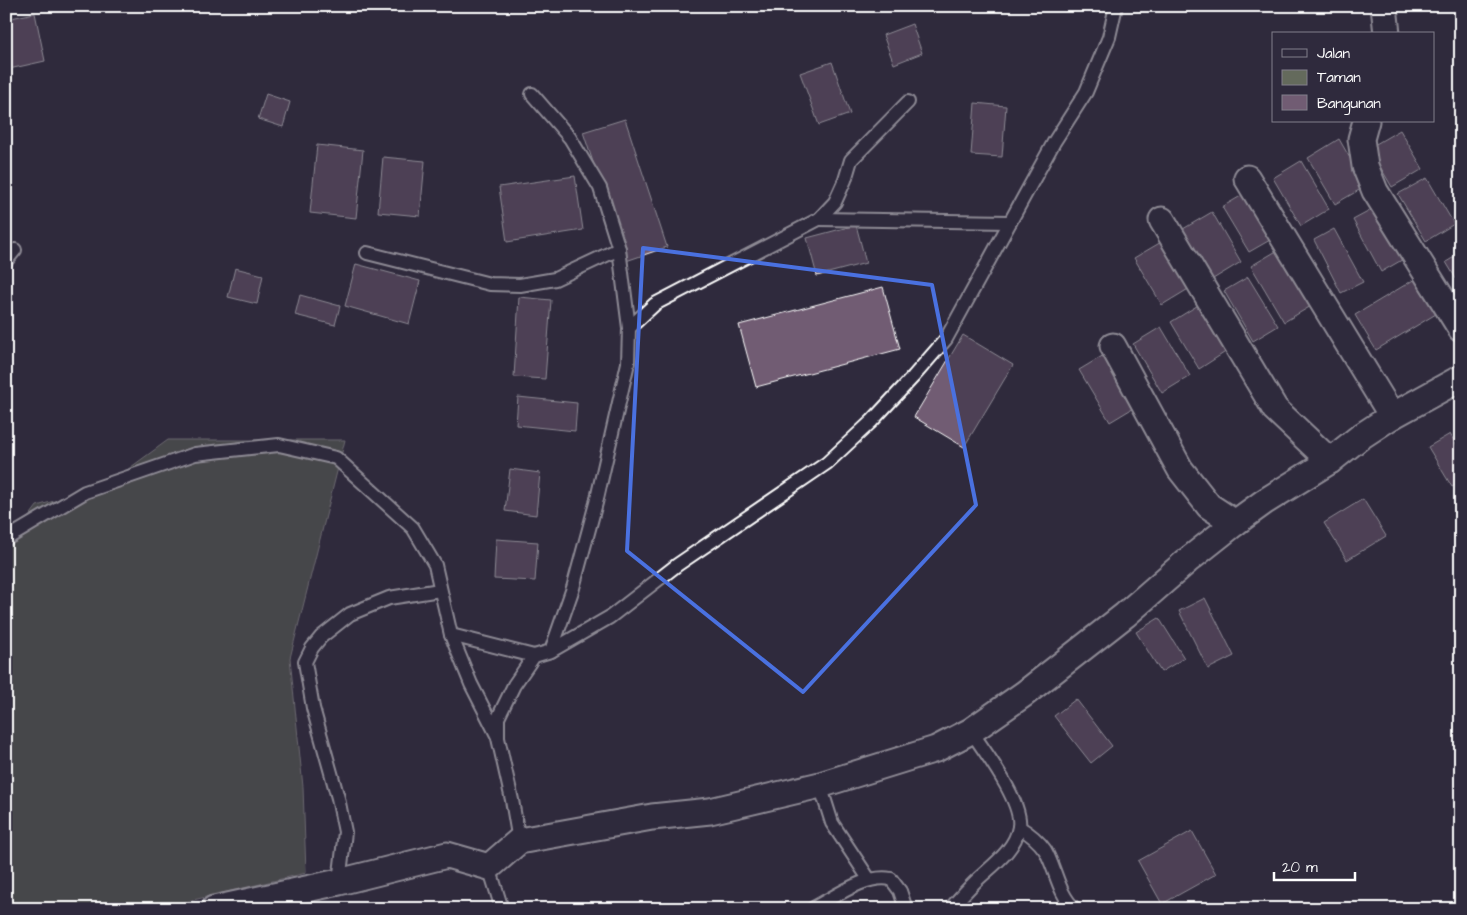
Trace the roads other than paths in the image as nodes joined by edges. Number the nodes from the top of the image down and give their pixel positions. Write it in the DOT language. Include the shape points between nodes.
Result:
graph roads {
  1 [pos="1116,6"];
  2 [pos="1384,6"];
  3 [pos="1387,32"];
  4 [pos="532,94"];
  5 [pos="908,102"];
  6 [pos="1366,122"];
  7 [pos="1247,178"];
  8 [pos="819,219"];
  9 [pos="1162,220"];
  10 [pos="1010,222"];
  11 [pos="619,249"];
  12 [pos="15,250"];
  13 [pos="367,253"];
  14 [pos="6,261"];
  15 [pos="629,328"];
  16 [pos="1461,329"];
  17 [pos="1113,346"];
  18 [pos="1461,378"];
  19 [pos="1392,416"];
  20 [pos="1330,461"];
  21 [pos="1235,523"];
  22 [pos="6,539"];
  23 [pos="440,590"];
  24 [pos="451,635"];
  25 [pos="551,651"];
  26 [pos="534,656"];
  27 [pos="971,731"];
  28 [pos="498,738"];
  29 [pos="820,785"];
  30 [pos="1019,827"];
  31 [pos="519,841"];
  32 [pos="489,867"];
  33 [pos="869,879"];
  34 [pos="339,882"];
  35 [pos="214,909"];
  36 [pos="502,909"];
  37 [pos="812,909"];
  38 [pos="906,909"];
  39 [pos="950,909"];
  40 [pos="1075,909"];
  1 -- 10 [label="lane" via="1110,38 1086,92"];
  2 -- 3 [label="street"];
  4 -- 11 [label="lane" via="570,138 600,188"];
  5 -- 8 [label="lane" via="851,160 835,202"];
  6 -- 16 [label="street" via="1361,139 1365,166 1375,191"];
  7 -- 19 [label="street"];
  8 -- 10 [label="lane"];
  8 -- 15 [label="lane" via="655,304"];
  9 -- 20 [label="street" via="1275,409"];
  10 -- 25 [label="lane" via="946,339 872,421 826,463 677,565 610,617"];
  11 -- 13 [label="lane" via="555,279 520,285 490,284"];
  11 -- 15 [label="lane"];
  12 -- 14 [label="lane"];
  15 -- 25 [label="lane" via="628,363 596,503 573,588"];
  17 -- 21 [label="street" via="1180,469 1209,506"];
  18 -- 19 [label="street"];
  19 -- 20 [label="street"];
  20 -- 21 [label="street"];
  21 -- 27 [label="street" via="1118,620"];
  22 -- 23 [label="lane" via="86,492 195,454 279,445 336,458 413,528 435,565"];
  23 -- 24 [label="lane"];
  23 -- 34 [label="lane" via="389,598 350,614 321,637 305,662 313,708 345,832"];
  24 -- 26 [label="lane"];
  24 -- 28 [label="lane"];
  25 -- 26 [label="lane"];
  26 -- 28 [label="lane" via="514,685 498,718"];
  27 -- 29 [label="street" via="936,749"];
  27 -- 30 [label="lane" via="1005,780"];
  28 -- 31 [label="lane"];
  29 -- 31 [label="street" via="710,811 652,817"];
  29 -- 33 [label="lane" via="832,822"];
  30 -- 39 [label="lane" via="1009,850"];
  30 -- 40 [label="lane" via="1032,834 1045,851 1064,894"];
  31 -- 32 [label="street"];
  32 -- 34 [label="street" via="447,855"];
  32 -- 36 [label="lane"];
  33 -- 37 [label="lane"];
  33 -- 38 [label="lane" via="891,879 900,891"];
  34 -- 35 [label="street"];
}
